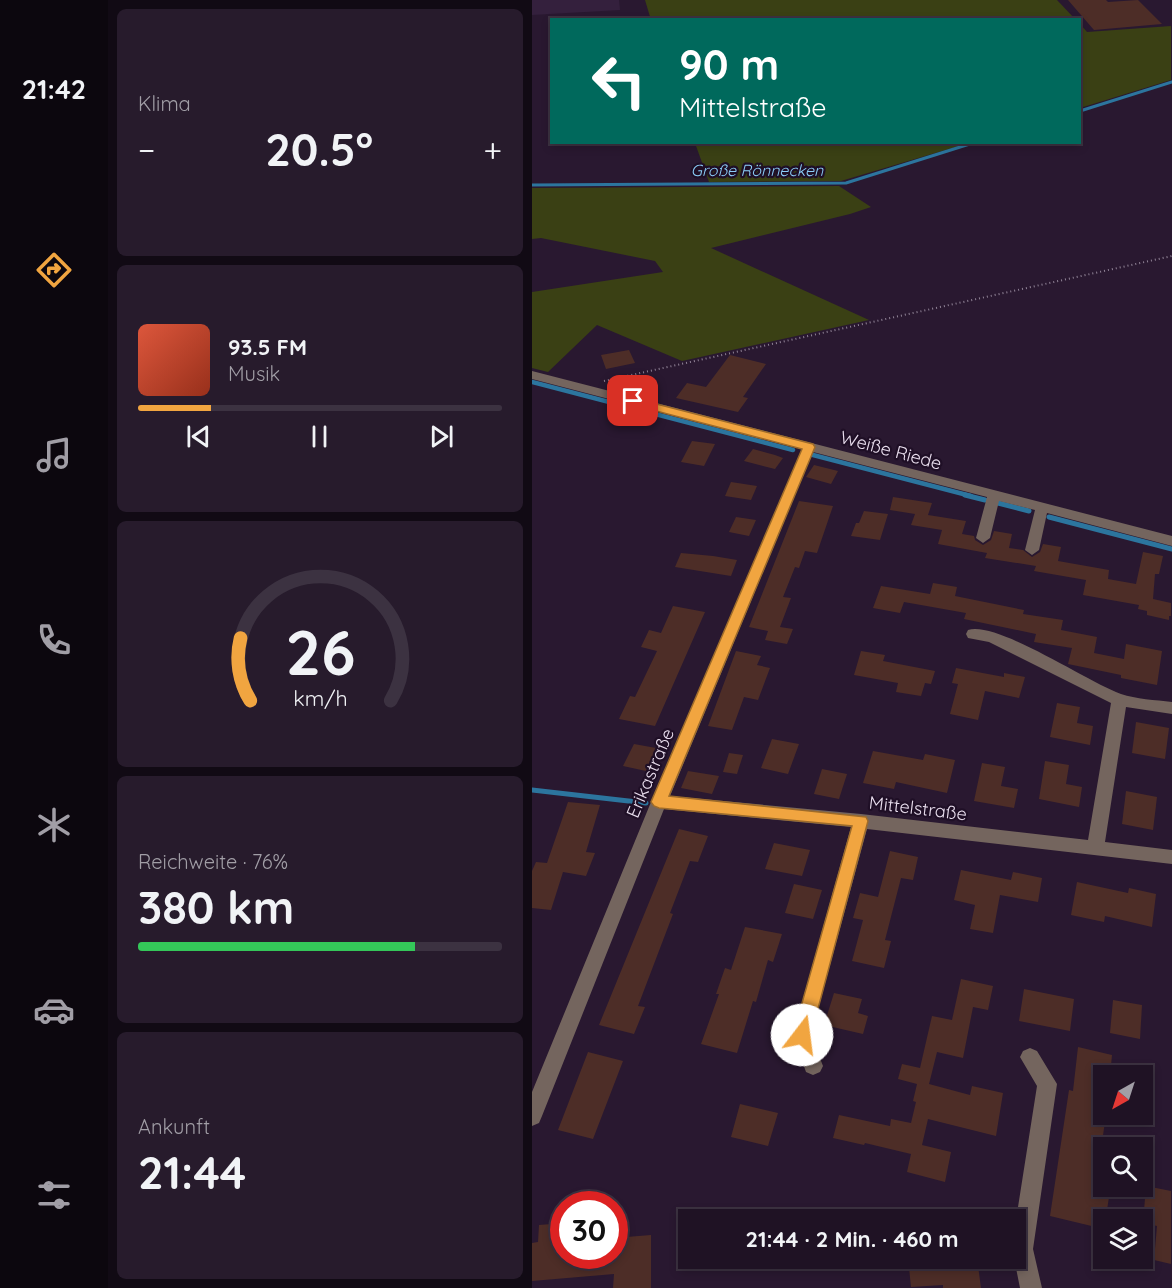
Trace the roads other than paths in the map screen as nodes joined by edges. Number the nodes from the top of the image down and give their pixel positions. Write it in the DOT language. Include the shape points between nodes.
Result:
graph roads {
  1 [pos="532,375"];
  2 [pos="809,447"];
  3 [pos="994,495"];
  4 [pos="1042,507"];
  5 [pos="983,538"];
  6 [pos="1171,541"];
  7 [pos="1032,550"];
  8 [pos="973,634"];
  9 [pos="1119,700"];
  10 [pos="1171,708"];
  11 [pos="659,802"];
  12 [pos="861,821"];
  13 [pos="1095,849"];
  14 [pos="1171,857"];
  15 [pos="1030,1057"];
  16 [pos="813,1066"];
  17 [pos="532,1116"];
  18 [pos="1031,1288"];
  1 -- 2 [label="street, Weiße Riede"];
  2 -- 3 [label="street, Weiße Riede"];
  2 -- 11 [label="street, Erikastraße"];
  3 -- 4 [label="street, Weiße Riede"];
  3 -- 5 [label="street"];
  4 -- 6 [label="street, Weiße Riede"];
  4 -- 7 [label="street"];
  8 -- 9 [label="street" via="992,637"];
  9 -- 10 [label="street"];
  9 -- 13 [label="street"];
  11 -- 12 [label="street, Mittelstraße"];
  11 -- 17 [label="street, Erikastraße"];
  12 -- 13 [label="street, Mittelstraße"];
  12 -- 16 [label="street" via="802,1035"];
  13 -- 14 [label="street, Mittelstraße"];
  15 -- 18 [label="street" via="1047,1084 1022,1249"];
}
